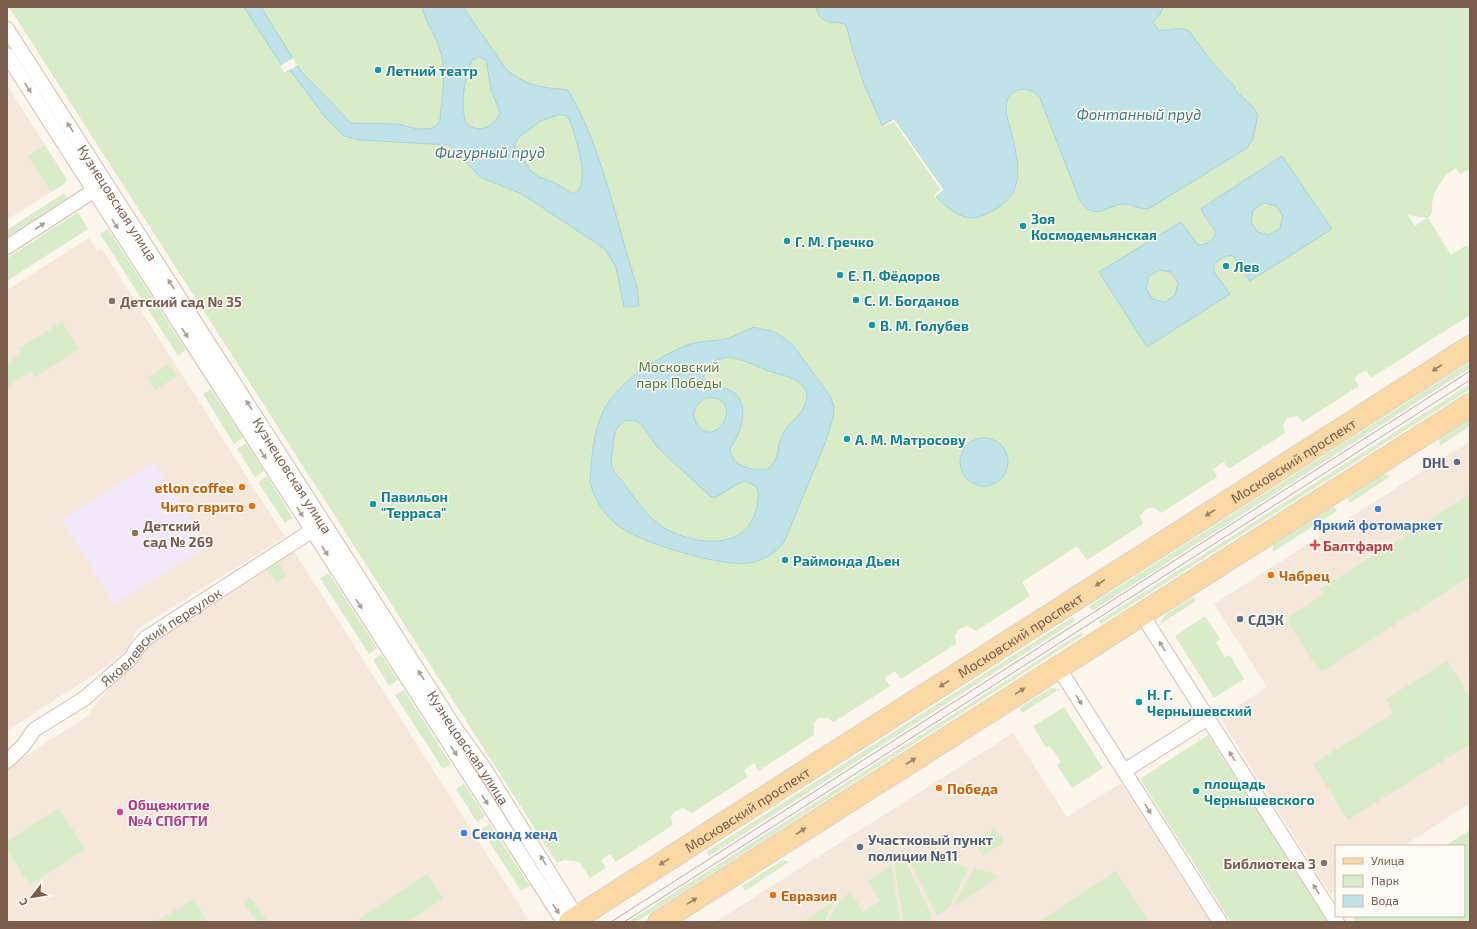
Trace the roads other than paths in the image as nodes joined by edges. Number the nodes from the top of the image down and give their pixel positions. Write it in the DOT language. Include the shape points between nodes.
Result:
graph roads {
  1 [pos="7,28"];
  2 [pos="7,55"];
  3 [pos="106,183"];
  4 [pos="94,191"];
  5 [pos="7,247"];
  6 [pos="1470,347"];
  7 [pos="1470,405"];
  8 [pos="324,523"];
  9 [pos="312,531"];
  10 [pos="1141,614"];
  11 [pos="1058,667"];
  12 [pos="1208,718"];
  13 [pos="7,761"];
  14 [pos="1124,771"];
  15 [pos="573,921"];
  16 [pos="659,922"];
  17 [pos="1220,922"];
  18 [pos="1337,922"];
  3 -- 1 [label="street, Кузнецовская улица, one-way"];
  2 -- 4 [label="street, Кузнецовская улица, one-way"];
  3 -- 4 [label="street"];
  8 -- 3 [label="street, Кузнецовская улица, one-way"];
  5 -- 4 [label="street, one-way"];
  4 -- 9 [label="street, Кузнецовская улица, one-way"];
  6 -- 15 [label="main road, Московский проспект, one-way"];
  7 -- 10 [label="main road"];
  8 -- 9 [label="street, Яковлевский переулок"];
  15 -- 8 [label="street, Кузнецовская улица, one-way" via="484,768 457,731"];
  9 -- 13 [label="street, Яковлевский переулок" via="146,638 126,663 85,698 34,730 23,746"];
  9 -- 15 [label="street, Кузнецовская улица, one-way"];
  10 -- 11 [label="main road"];
  12 -- 10 [label="street, one-way"];
  11 -- 14 [label="street, one-way"];
  16 -- 11 [label="main road, one-way"];
  12 -- 14 [label="street"];
  18 -- 12 [label="street, one-way"];
  14 -- 17 [label="street, one-way"];
}
